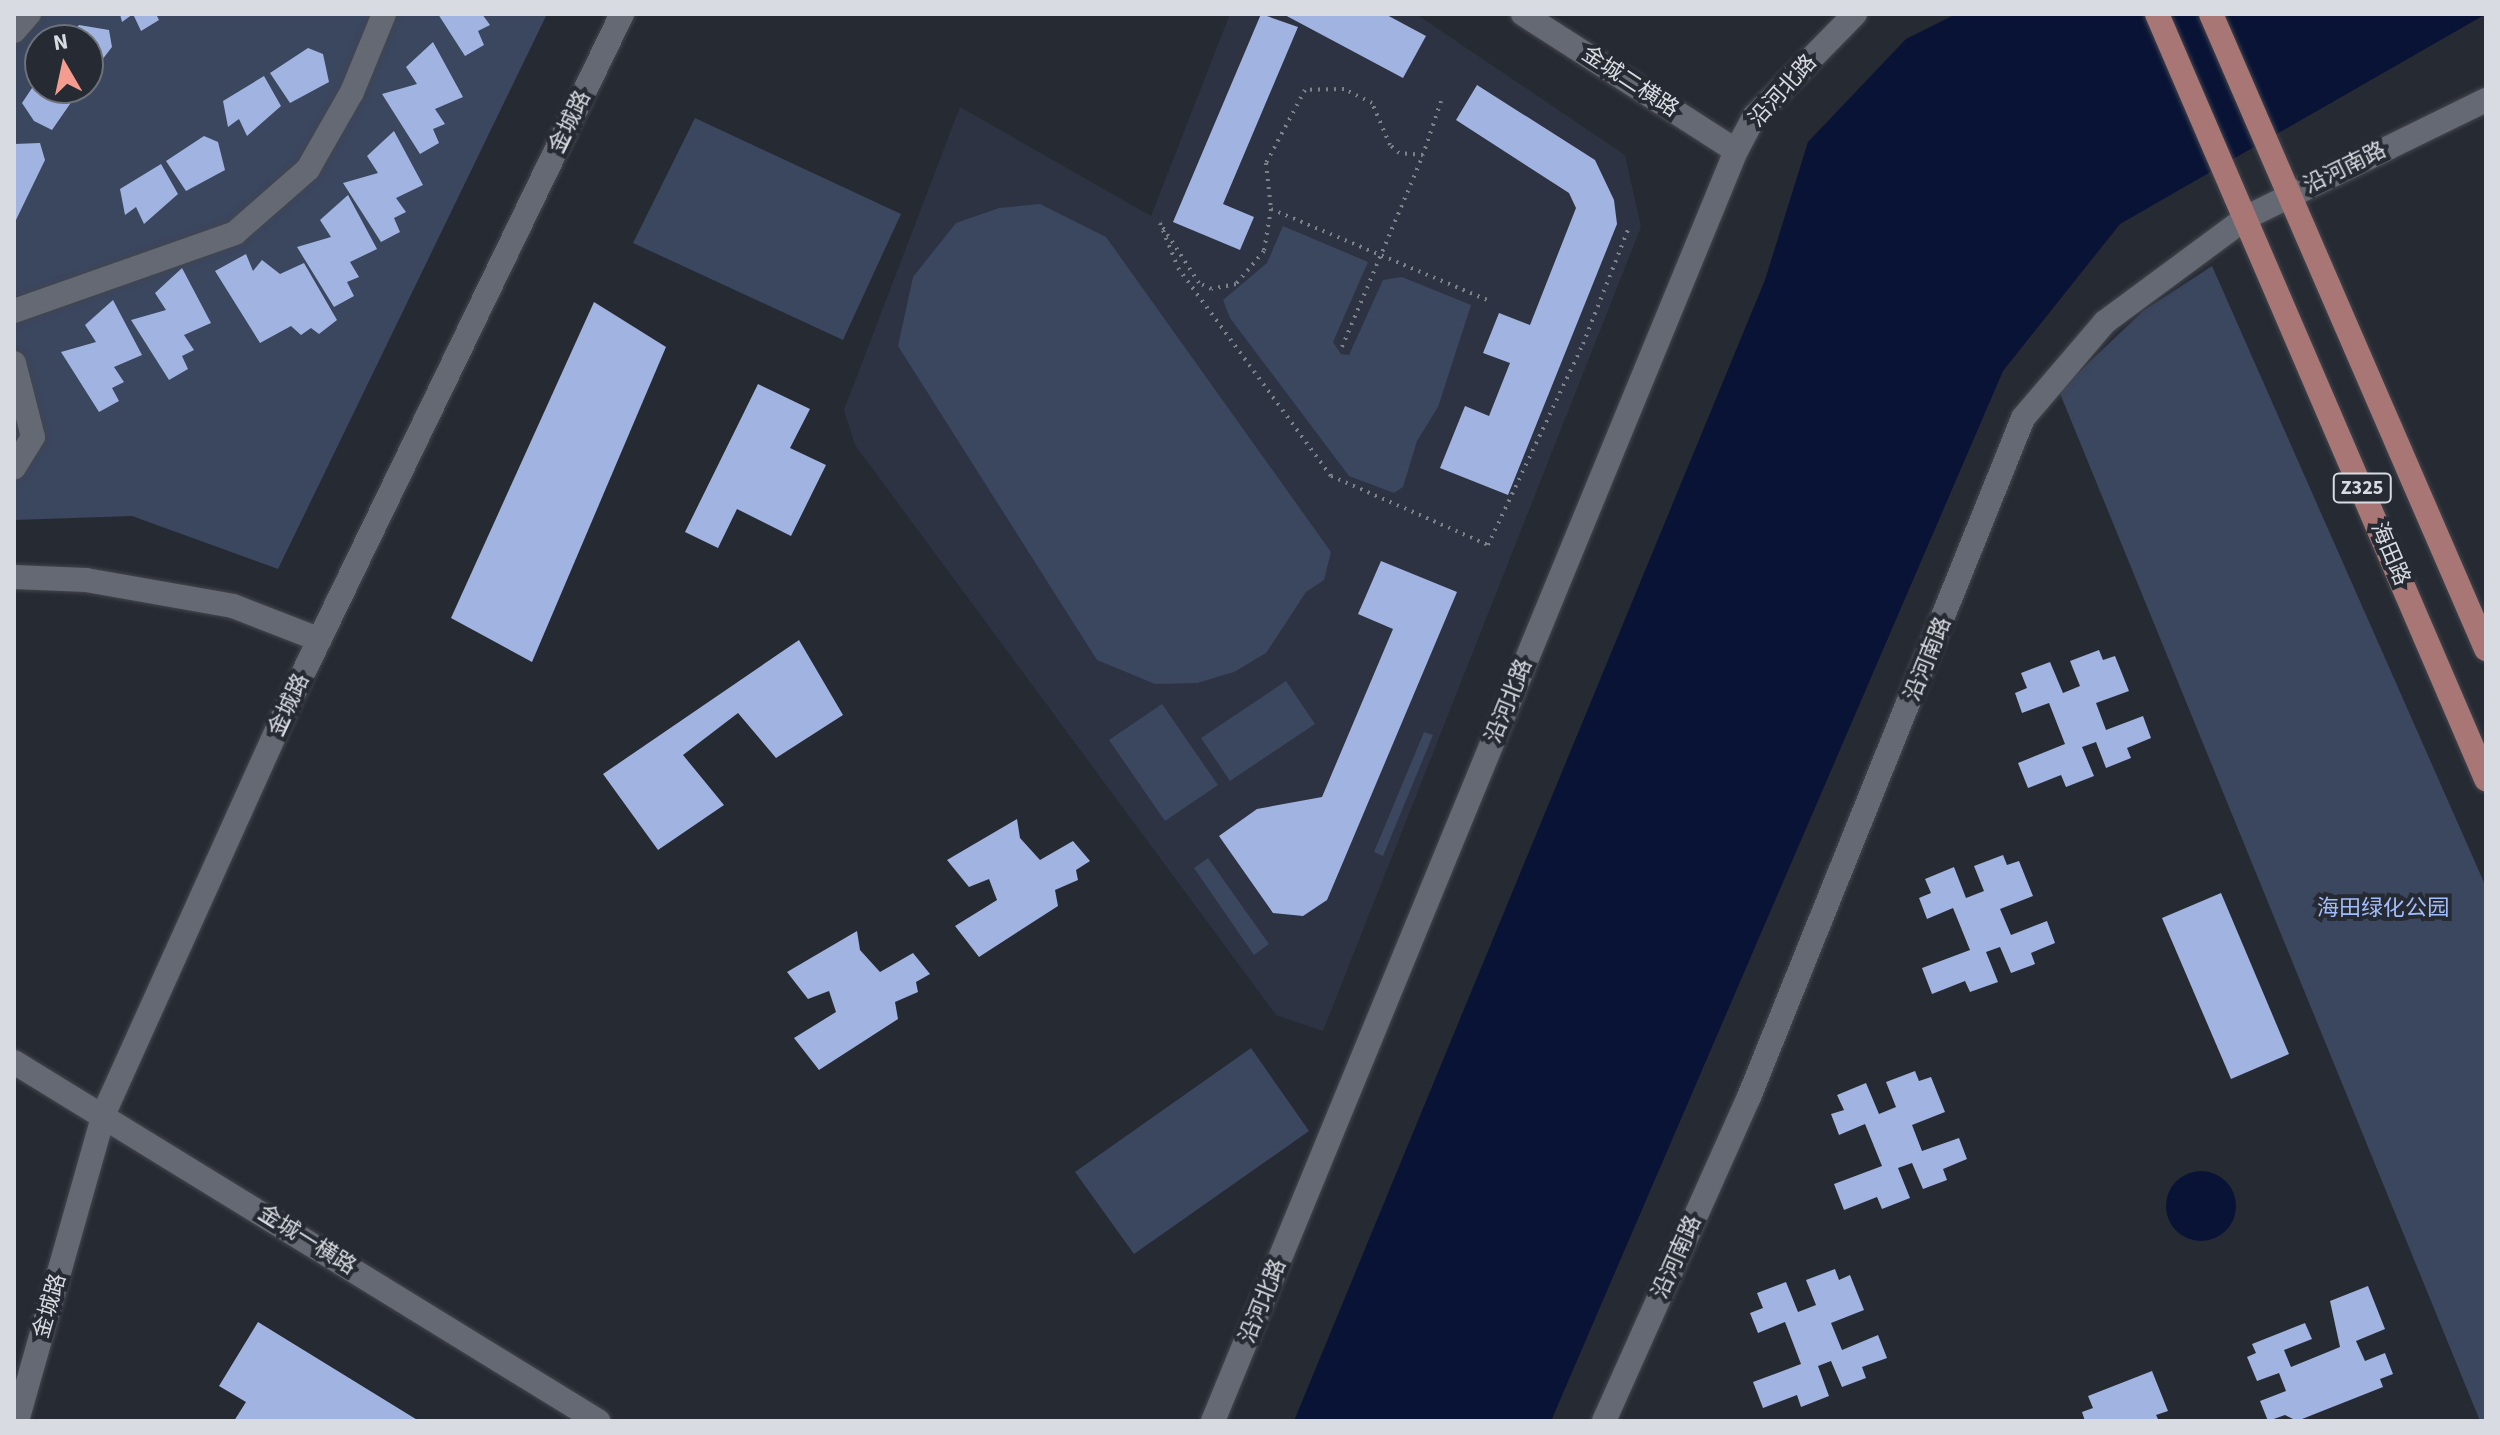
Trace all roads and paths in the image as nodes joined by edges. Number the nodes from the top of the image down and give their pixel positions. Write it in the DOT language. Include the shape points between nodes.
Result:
graph roads {
  1 [pos="29,14"];
  2 [pos="384,14"];
  3 [pos="622,14"];
  4 [pos="1523,14"];
  5 [pos="1855,14"];
  6 [pos="2157,14"];
  7 [pos="2211,14"];
  8 [pos="14,31"];
  9 [pos="2486,100"];
  10 [pos="1441,101"];
  11 [pos="1736,151"];
  12 [pos="1423,155"];
  13 [pos="2291,194"];
  14 [pos="2242,207"];
  15 [pos="1271,209"];
  16 [pos="1629,227"];
  17 [pos="1488,300"];
  18 [pos="14,311"];
  19 [pos="1342,347"];
  20 [pos="14,363"];
  21 [pos="14,468"];
  22 [pos="14,577"];
  23 [pos="320,640"];
  24 [pos="2486,649"];
  25 [pos="2486,779"];
  26 [pos="14,1062"];
  27 [pos="104,1113"];
  28 [pos="17,1421"];
  29 [pos="598,1421"];
  30 [pos="1213,1421"];
  31 [pos="1604,1421"];
  1 -- 8 [label="street"];
  2 -- 18 [label="street" via="352,92 308,169 235,233"];
  3 -- 23 [label="street, 金城路"];
  4 -- 11 [label="street, 金城二横路"];
  5 -- 11 [label="street, 沿河北路" via="1755,116"];
  6 -- 14 [label="main road, Z325"];
  7 -- 13 [label="main road, Z325"];
  9 -- 13 [label="street, 沿河南路"];
  10 -- 12 [label="path"];
  11 -- 30 [label="street, 沿河北路"];
  12 -- 15 [label="path" via="1399,153 1390,145 1372,103 1344,89 1305,90 1266,163"];
  12 -- 19 [label="path"];
  13 -- 14 [label="street, 沿河南路"];
  13 -- 24 [label="main road, Z325"];
  14 -- 25 [label="main road, 海田路 / Z325"];
  14 -- 31 [label="street, 沿河南路" via="2105,322 2023,418 1749,1097"];
  15 -- 16 [label="path" via="1264,251 1236,284 1211,289 1199,283 1160,223 1178,268 1331,476 1488,545 1583,344"];
  15 -- 17 [label="path"];
  20 -- 21 [label="street" via="33,437"];
  22 -- 23 [label="street" via="86,580 233,606"];
  23 -- 27 [label="street, 金城路"];
  26 -- 27 [label="street, 金城一横路"];
  27 -- 28 [label="street, 金城路"];
  27 -- 29 [label="street, 金城一横路"];
}
